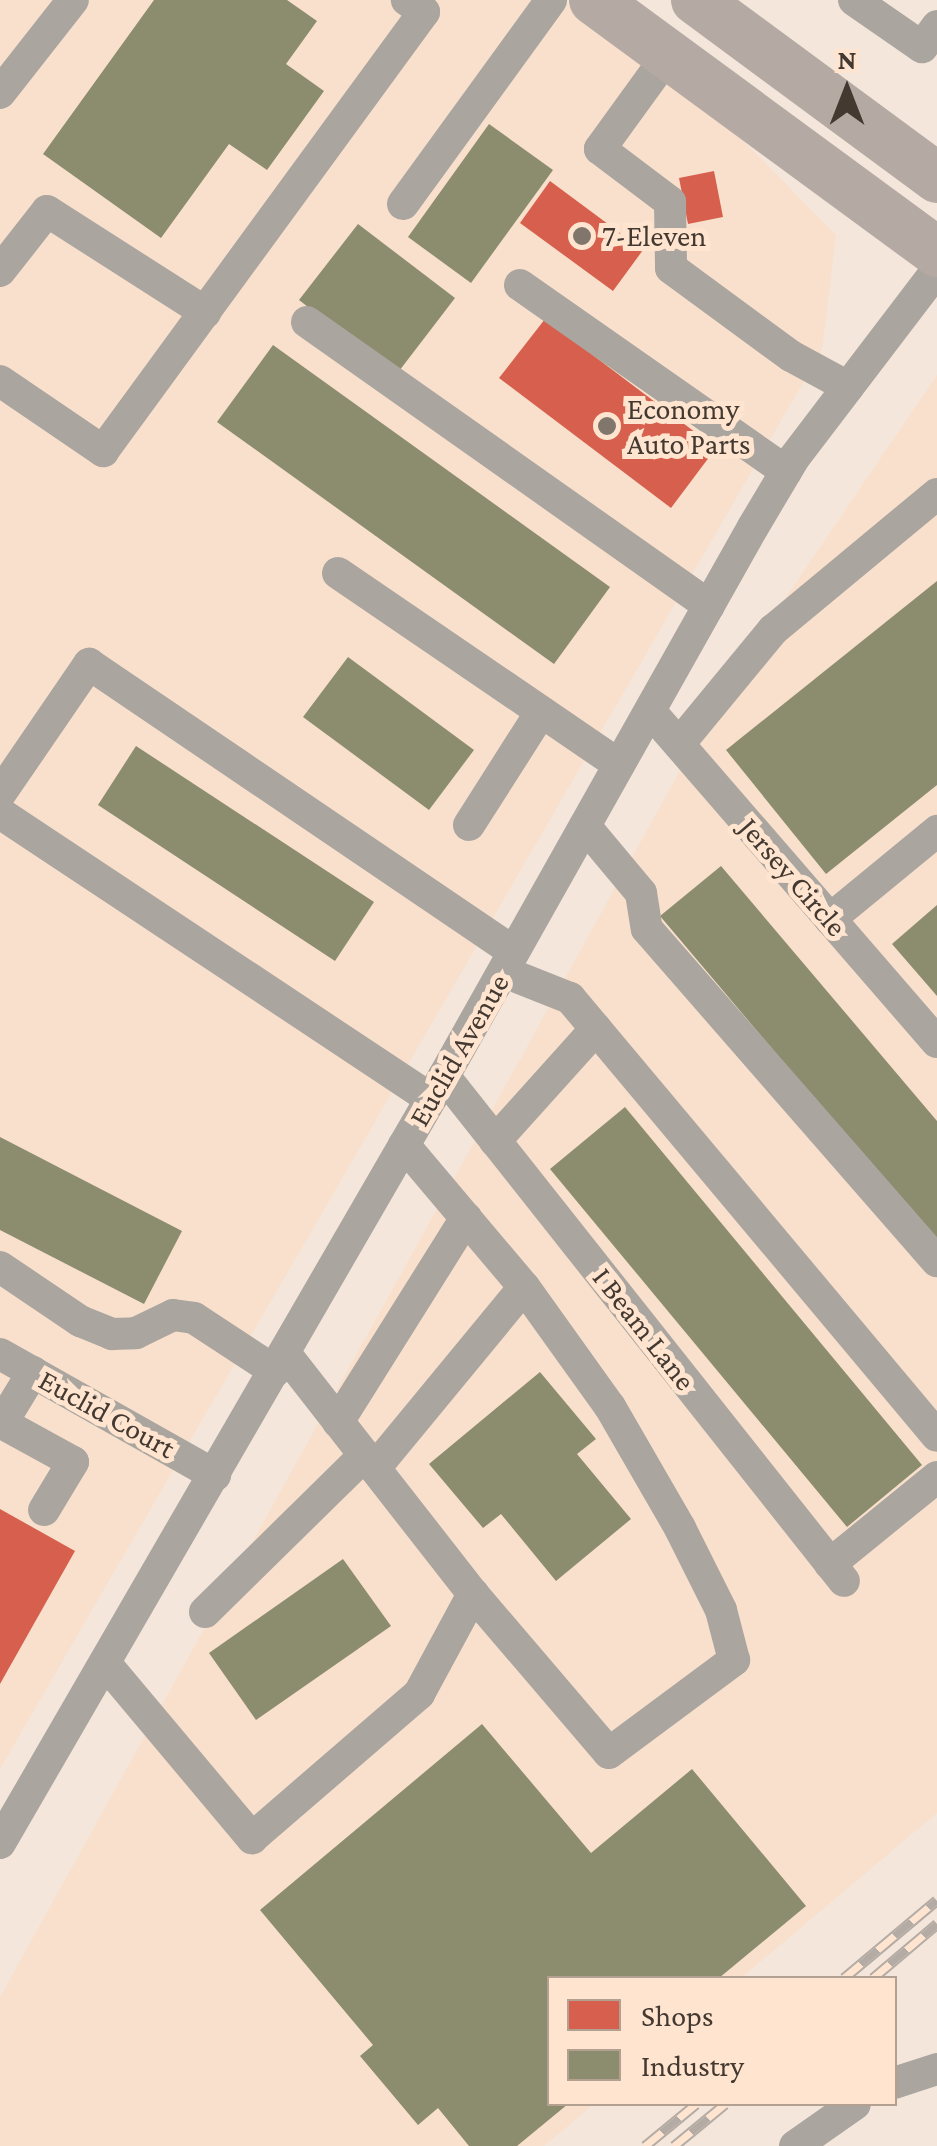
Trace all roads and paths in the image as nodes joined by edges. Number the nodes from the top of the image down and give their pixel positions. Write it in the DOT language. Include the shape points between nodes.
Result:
graph roads {
  1 [pos="73,0"];
  2 [pos="551,0"];
  3 [pos="594,0"];
  4 [pos="696,0"];
  5 [pos="854,0"];
  6 [pos="411,1"];
  7 [pos="937,26"];
  8 [pos="668,55"];
  9 [pos="0,93"];
  10 [pos="937,178"];
  11 [pos="403,204"];
  12 [pos="937,252"];
  13 [pos="937,270"];
  14 [pos="0,271"];
  15 [pos="520,284"];
  16 [pos="205,312"];
  17 [pos="307,322"];
  18 [pos="0,381"];
  19 [pos="848,387"];
  20 [pos="786,471"];
  21 [pos="937,494"];
  22 [pos="338,573"];
  23 [pos="709,606"];
  24 [pos="650,711"];
  25 [pos="541,712"];
  26 [pos="678,744"];
  27 [pos="619,766"];
  28 [pos="0,794"];
  29 [pos="0,813"];
  30 [pos="469,825"];
  31 [pos="585,826"];
  32 [pos="937,832"];
  33 [pos="830,918"];
  34 [pos="509,962"];
  35 [pos="596,1029"];
  36 [pos="937,1042"];
  37 [pos="437,1088"];
  38 [pos="495,1141"];
  39 [pos="404,1145"];
  40 [pos="466,1218"];
  41 [pos="937,1262"];
  42 [pos="1,1271"];
  43 [pos="524,1287"];
  44 [pos="0,1354"];
  45 [pos="280,1362"];
  46 [pos="33,1372"];
  47 [pos="1,1422"];
  48 [pos="338,1422"];
  49 [pos="937,1436"];
  50 [pos="370,1462"];
  51 [pos="215,1475"];
  52 [pos="937,1477"];
  53 [pos="44,1510"];
  54 [pos="473,1594"];
  55 [pos="205,1612"];
  56 [pos="106,1663"];
  57 [pos="0,1843"];
  58 [pos="937,2069"];
  59 [pos="897,2082"];
  60 [pos="852,2106"];
  61 [pos="795,2146"];
  1 -- 9 [label="street"];
  2 -- 11 [label="street"];
  3 -- 8 [label="highway"];
  4 -- 10 [label="highway"];
  5 -- 7 [label="street" via="922,47"];
  6 -- 16 [label="street" via="424,12"];
  8 -- 12 [label="highway"];
  8 -- 19 [label="street" via="600,150 670,202 671,268 791,356"];
  13 -- 19 [label="street, Euclid Avenue"];
  14 -- 16 [label="street" via="47,212"];
  15 -- 20 [label="street"];
  16 -- 18 [label="street" via="103,452"];
  17 -- 23 [label="street"];
  19 -- 20 [label="street, Euclid Avenue"];
  20 -- 23 [label="street, Euclid Avenue"];
  21 -- 26 [label="street" via="773,630"];
  22 -- 25 [label="street"];
  23 -- 24 [label="street, Euclid Avenue"];
  24 -- 26 [label="street, Jersey Circle"];
  24 -- 27 [label="street, Euclid Avenue"];
  25 -- 27 [label="street"];
  25 -- 30 [label="street"];
  26 -- 33 [label="street, Jersey Circle"];
  27 -- 31 [label="street, Euclid Avenue"];
  28 -- 34 [label="street" via="89,664"];
  29 -- 37 [label="street, I Beam Lane"];
  31 -- 34 [label="street, Euclid Avenue"];
  31 -- 41 [label="street" via="641,893 647,929"];
  32 -- 33 [label="street"];
  33 -- 36 [label="street, Jersey Circle"];
  34 -- 35 [label="street" via="570,998"];
  34 -- 37 [label="street, Euclid Avenue"];
  35 -- 38 [label="street"];
  35 -- 49 [label="street"];
  37 -- 38 [label="street, I Beam Lane"];
  37 -- 39 [label="street, Euclid Avenue"];
  38 -- 52 [label="street, I Beam Lane" via="836,1572"];
  39 -- 40 [label="street"];
  39 -- 45 [label="street, Euclid Avenue"];
  40 -- 43 [label="street"];
  40 -- 48 [label="street"];
  42 -- 45 [label="street" via="112,1334 136,1333 174,1315 194,1318"];
  43 -- 50 [label="street"];
  43 -- 54 [label="street" via="610,1408 680,1528 721,1610 734,1660 609,1753"];
  44 -- 46 [label="street, Euclid Court"];
  45 -- 48 [label="street"];
  45 -- 51 [label="street, Euclid Avenue"];
  46 -- 47 [label="street"];
  46 -- 51 [label="street, Euclid Court"];
  47 -- 53 [label="street" via="73,1462"];
  48 -- 50 [label="street"];
  50 -- 54 [label="street"];
  50 -- 55 [label="street"];
  51 -- 56 [label="street, Euclid Avenue"];
  54 -- 56 [label="street" via="419,1694 252,1838"];
  56 -- 57 [label="street, Euclid Avenue"];
  58 -- 59 [label="street"];
  60 -- 61 [label="street"];
}
